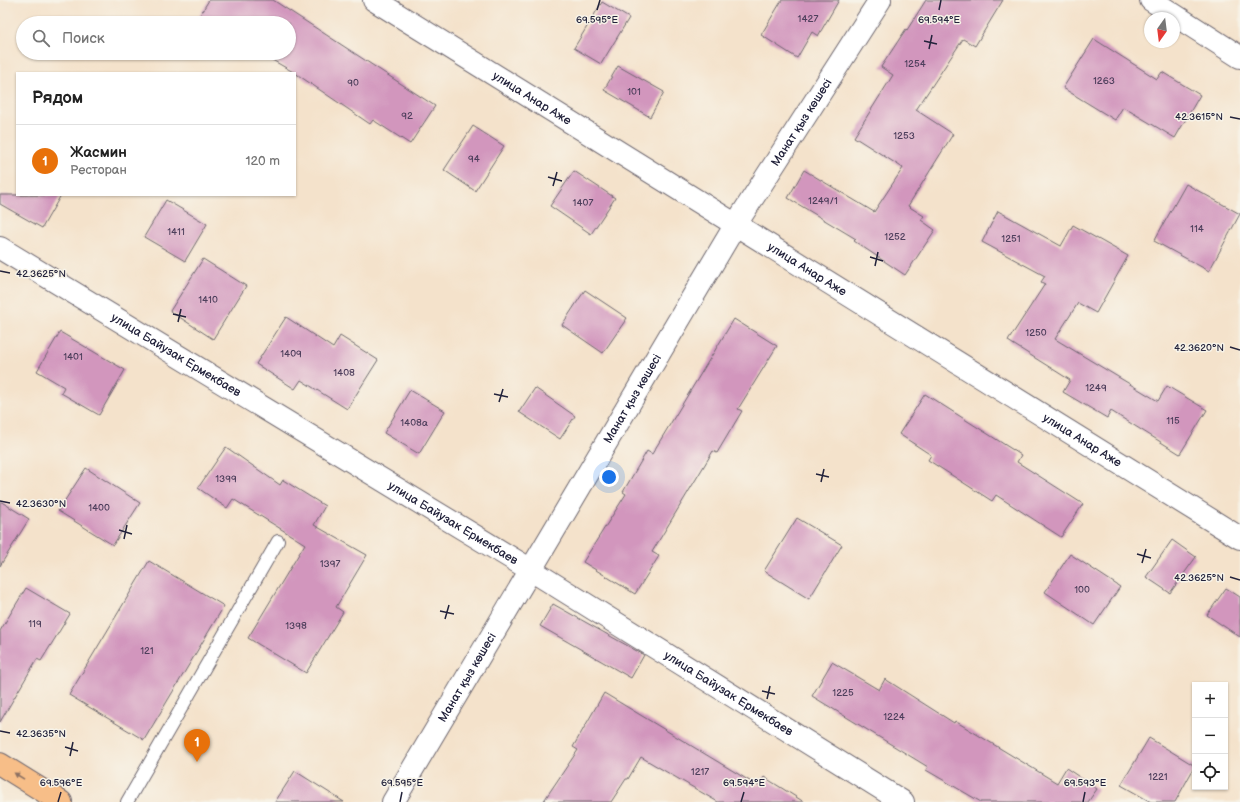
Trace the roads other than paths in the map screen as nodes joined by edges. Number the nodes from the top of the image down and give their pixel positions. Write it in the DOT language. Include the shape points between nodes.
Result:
graph roads {
  1 [pos="374,0"];
  2 [pos="880,0"];
  3 [pos="1150,0"];
  4 [pos="1240,57"];
  5 [pos="736,224"];
  6 [pos="0,248"];
  7 [pos="1240,538"];
  8 [pos="278,542"];
  9 [pos="531,570"];
  10 [pos="0,764"];
  11 [pos="61,802"];
  12 [pos="127,802"];
  13 [pos="393,802"];
  14 [pos="903,802"];
  1 -- 5 [label="street, улица Анар Аже"];
  2 -- 5 [label="street, Манат қыз көшесі"];
  3 -- 4 [label="street"];
  5 -- 7 [label="street, улица Анар Аже"];
  5 -- 9 [label="street, Манат қыз көшесі"];
  6 -- 9 [label="street, улица Байузак Ермекбаев"];
  8 -- 12 [label="lane"];
  9 -- 13 [label="street, Манат қыз көшесі"];
  9 -- 14 [label="street, улица Байузак Ермекбаев"];
  11 -- 10 [label="main road, one-way"];
}
